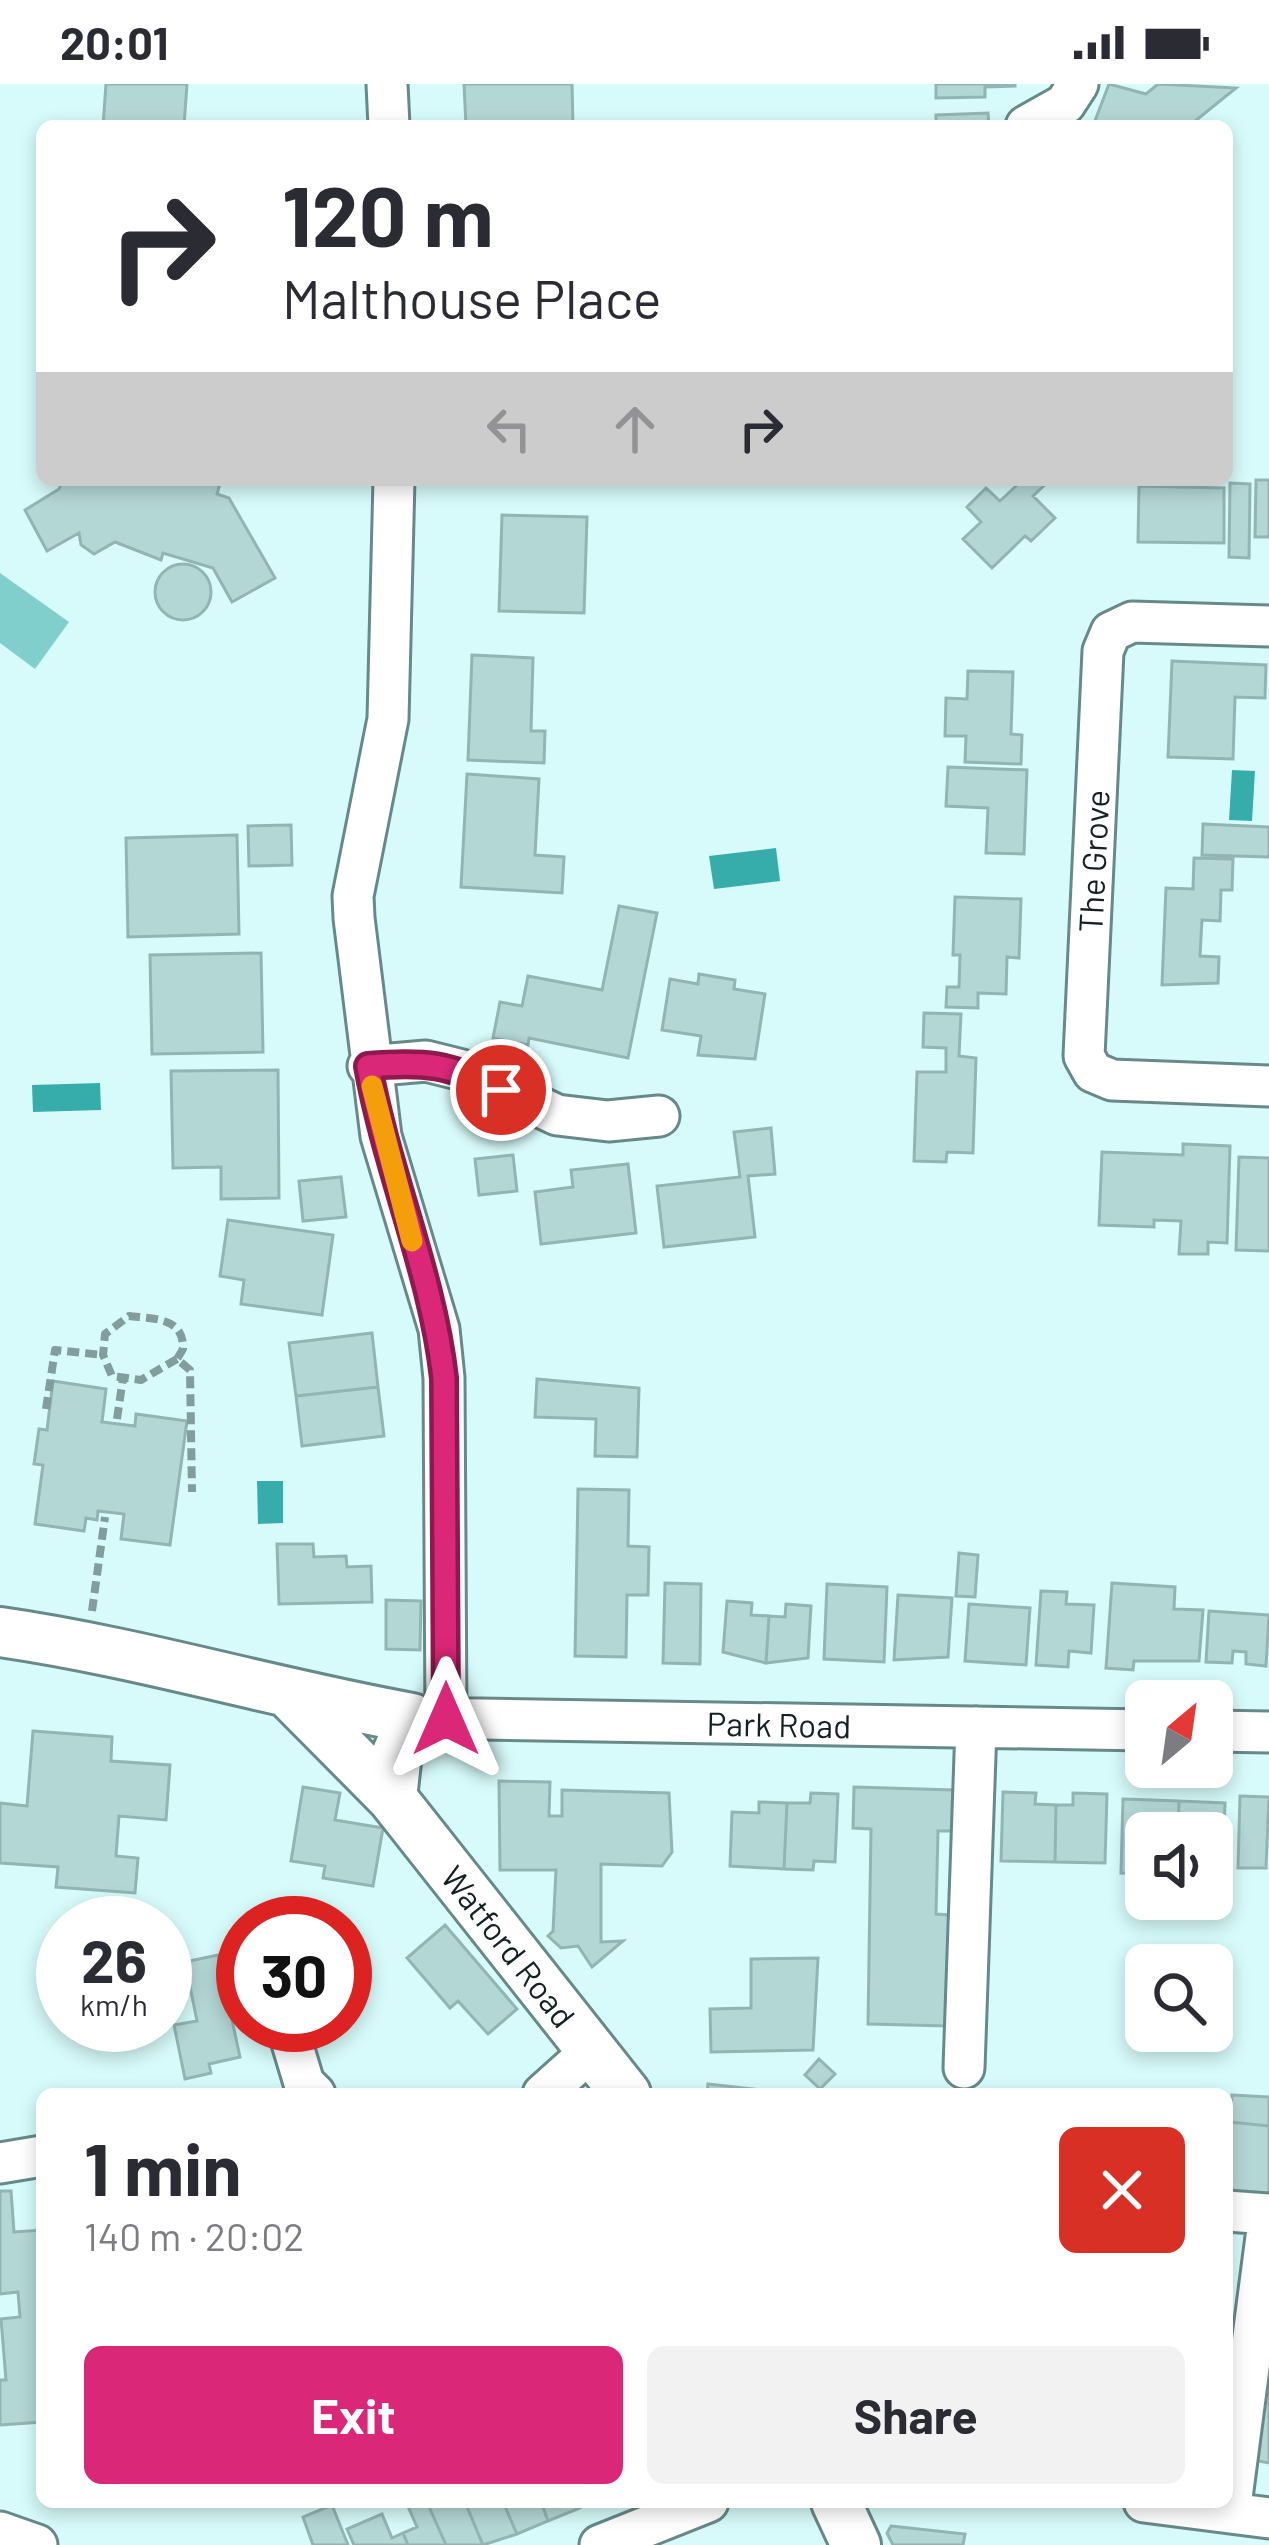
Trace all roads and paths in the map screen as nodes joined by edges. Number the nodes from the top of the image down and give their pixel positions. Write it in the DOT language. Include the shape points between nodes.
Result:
graph roads {
  1 [pos="387,84"];
  2 [pos="1078,84"];
  3 [pos="389,120"];
  4 [pos="1036,120"];
  5 [pos="394,486"];
  6 [pos="1269,626"];
  7 [pos="368,1066"];
  8 [pos="1269,1086"];
  9 [pos="659,1116"];
  10 [pos="103,1355"];
  11 [pos="177,1359"];
  12 [pos="123,1378"];
  13 [pos="46,1409"];
  14 [pos="117,1419"];
  15 [pos="192,1492"];
  16 [pos="105,1517"];
  17 [pos="91,1618"];
  18 [pos="0,1632"];
  19 [pos="293,1698"];
  20 [pos="429,1718"];
  21 [pos="976,1727"];
  22 [pos="1125,1730"];
  23 [pos="1233,1731"];
  24 [pos="1269,1732"];
  25 [pos="392,1798"];
  26 [pos="591,2051"];
  27 [pos="295,2052"];
  28 [pos="964,2068"];
  29 [pos="308,2088"];
  30 [pos="550,2088"];
  31 [pos="621,2088"];
  32 [pos="36,2157"];
  33 [pos="0,2163"];
  34 [pos="1233,2211"];
  35 [pos="1269,2214"];
  36 [pos="694,2508"];
  37 [pos="839,2508"];
  38 [pos="1193,2508"];
  39 [pos="1250,2515"];
  40 [pos="0,2532"];
  41 [pos="616,2542"];
  42 [pos="37,2545"];
  43 [pos="856,2545"];
  1 -- 3 [label="street"];
  2 -- 4 [label="street" via="1065,104"];
  5 -- 7 [label="street" via="388,719 353,896"];
  6 -- 8 [label="street, The Grove" via="1132,622 1111,632 1103,651 1084,1056 1093,1072 1112,1080"];
  7 -- 9 [label="street" via="426,1061 462,1070 556,1115"];
  7 -- 20 [label="street" via="439,1329 444,1378"];
  10 -- 11 [label="path" via="105,1334 129,1316 179,1330"];
  10 -- 12 [label="path" via="112,1376"];
  10 -- 13 [label="path" via="55,1350"];
  11 -- 12 [label="path" via="141,1381"];
  11 -- 15 [label="path" via="190,1370"];
  12 -- 14 [label="path"];
  16 -- 17 [label="path"];
  18 -- 19 [label="main road"];
  19 -- 20 [label="main road"];
  19 -- 25 [label="main road, Watford Road"];
  20 -- 21 [label="street, Park Road"];
  20 -- 25 [label="main road" via="397,1753"];
  21 -- 22 [label="street, Park Road"];
  21 -- 28 [label="street"];
  23 -- 24 [label="street"];
  25 -- 26 [label="main road, Watford Road"];
  26 -- 30 [label="street"];
  26 -- 31 [label="main road, Watford Road"];
  27 -- 29 [label="street"];
  32 -- 33 [label="street"];
  34 -- 35 [label="street"];
  35 -- 39 [label="street"];
  36 -- 41 [label="street"];
  37 -- 43 [label="main road"];
  38 -- 39 [label="street"];
  40 -- 42 [label="street"];
}
